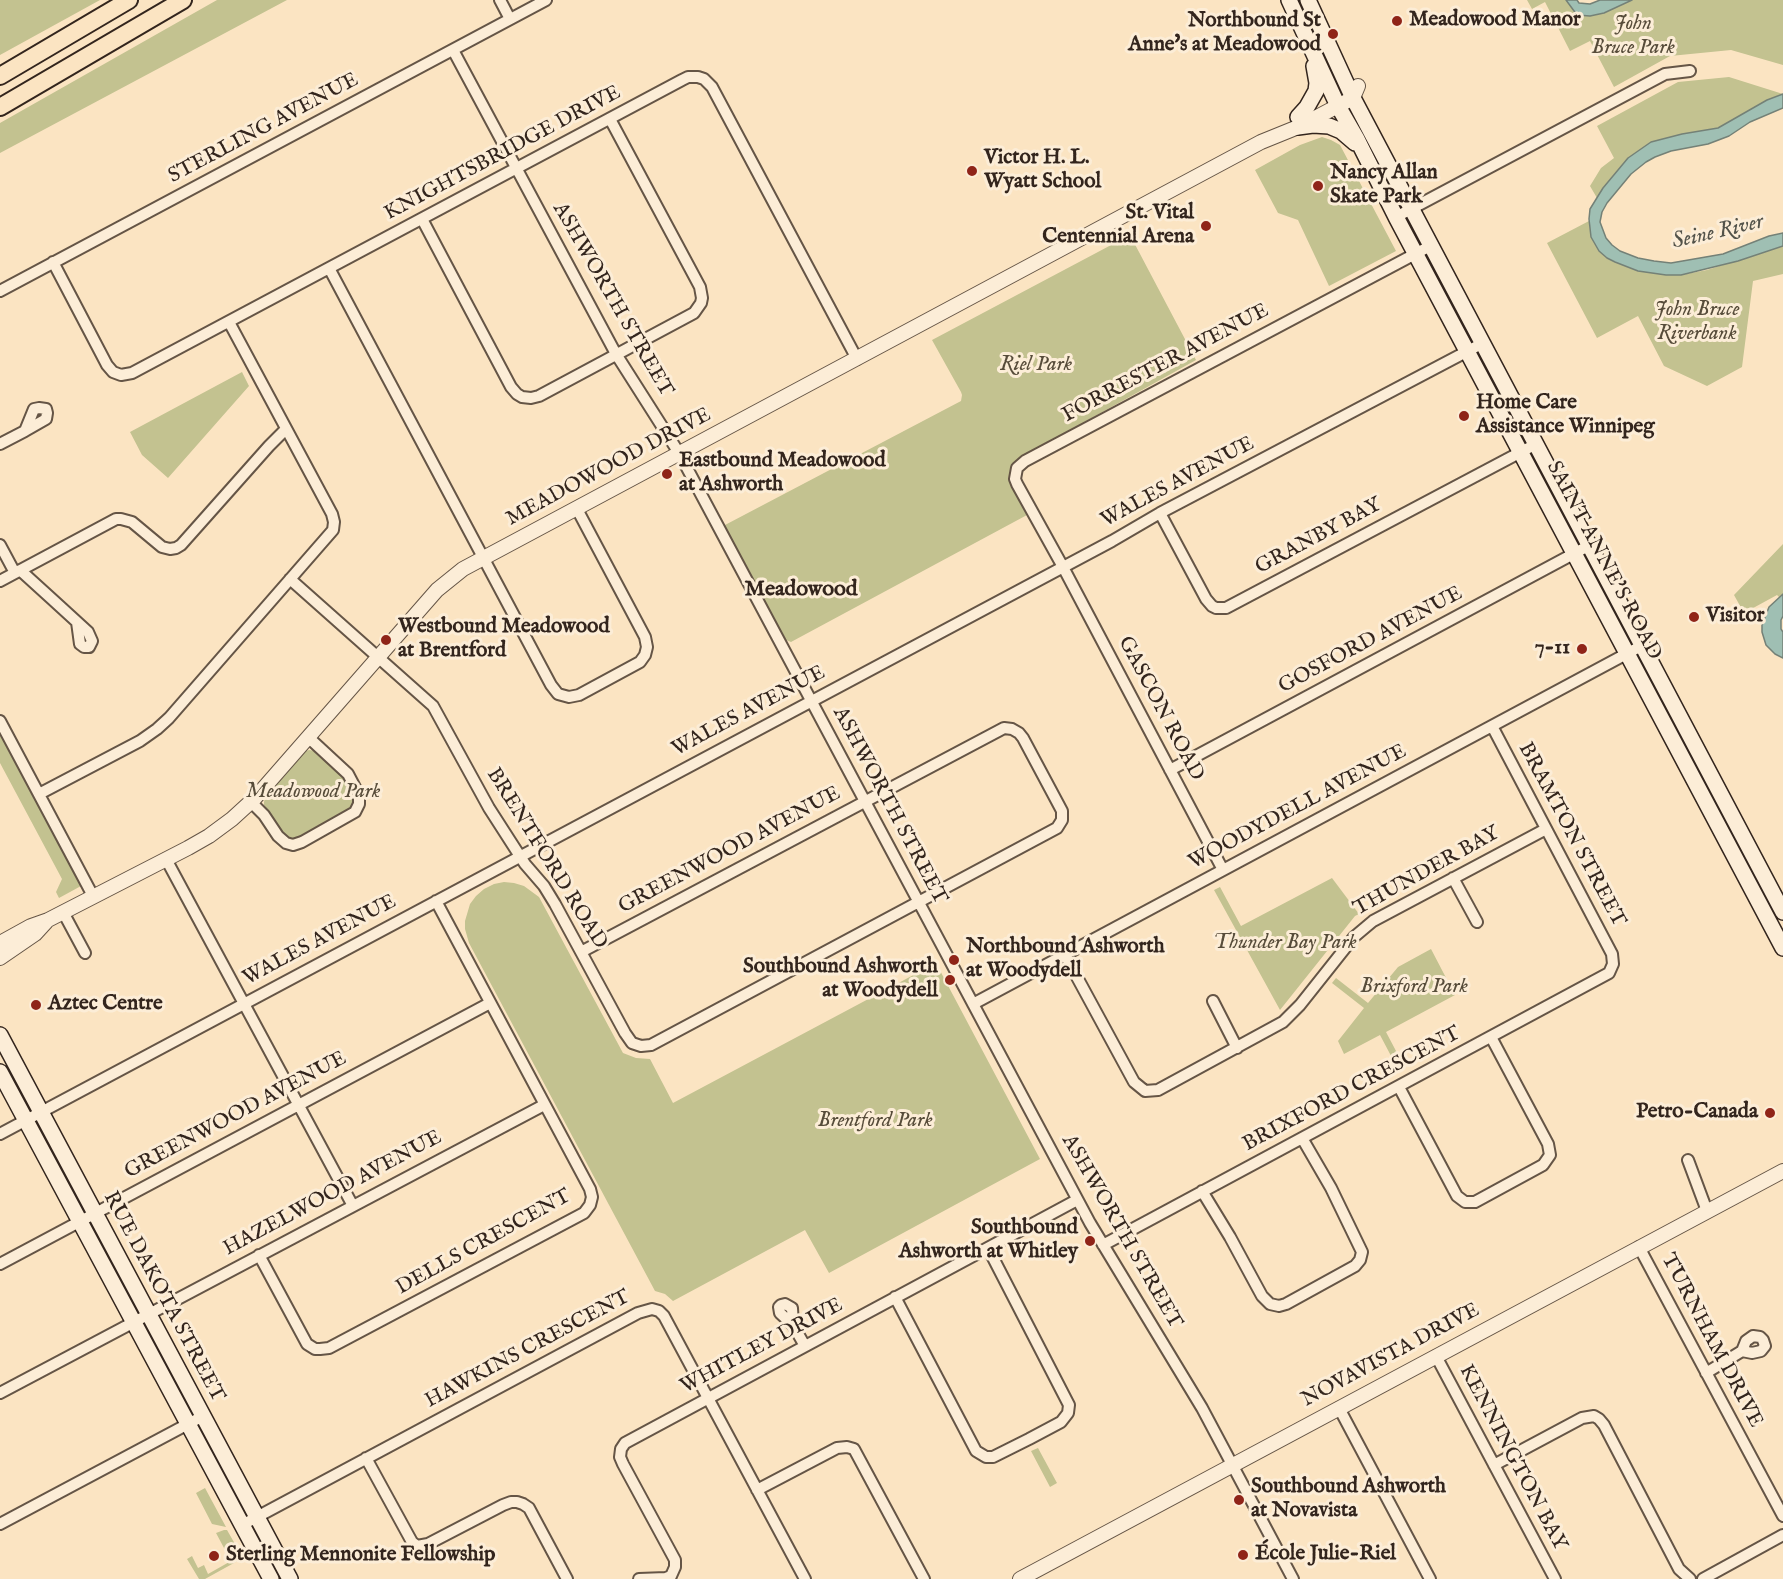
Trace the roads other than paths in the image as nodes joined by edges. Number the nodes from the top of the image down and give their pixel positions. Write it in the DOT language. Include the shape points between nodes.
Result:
graph roads {
  1 [pos="129,0"];
  2 [pos="183,0"];
  3 [pos="500,0"];
  4 [pos="546,0"];
  5 [pos="1289,0"];
  6 [pos="1308,0"];
  7 [pos="510,19"];
  8 [pos="1309,46"];
  9 [pos="453,50"];
  10 [pos="1690,70"];
  11 [pos="0,76"];
  12 [pos="1351,94"];
  13 [pos="1336,102"];
  14 [pos="0,107"];
  15 [pos="610,119"];
  16 [pos="1298,122"];
  17 [pos="1364,154"];
  18 [pos="516,169"];
  19 [pos="1412,209"];
  20 [pos="1396,217"];
  21 [pos="422,219"];
  22 [pos="1432,245"];
  23 [pos="1417,253"];
  24 [pos="53,262"];
  25 [pos="329,268"];
  26 [pos="0,291"];
  27 [pos="229,322"];
  28 [pos="1483,343"];
  29 [pos="1468,351"];
  30 [pos="616,354"];
  31 [pos="857,359"];
  32 [pos="286,429"];
  33 [pos="24,431"];
  34 [pos="1534,441"];
  35 [pos="0,444"];
  36 [pos="1519,448"];
  37 [pos="680,454"];
  38 [pos="577,509"];
  39 [pos="1160,513"];
  40 [pos="0,545"];
  41 [pos="1590,545"];
  42 [pos="1575,553"];
  43 [pos="483,559"];
  44 [pos="1063,567"];
  45 [pos="17,571"];
  46 [pos="290,579"];
  47 [pos="0,580"];
  48 [pos="77,622"];
  49 [pos="1643,645"];
  50 [pos="1628,653"];
  51 [pos="378,657"];
  52 [pos="811,701"];
  53 [pos="0,722"];
  54 [pos="1492,726"];
  55 [pos="308,737"];
  56 [pos="1170,770"];
  57 [pos="39,794"];
  58 [pos="251,802"];
  59 [pos="865,802"];
  60 [pos="1546,829"];
  61 [pos="520,857"];
  62 [pos="166,859"];
  63 [pos="1223,870"];
  64 [pos="1453,878"];
  65 [pos="93,896"];
  66 [pos="436,902"];
  67 [pos="918,903"];
  68 [pos="63,912"];
  69 [pos="1783,912"];
  70 [pos="48,920"];
  71 [pos="1477,922"];
  72 [pos="0,943"];
  73 [pos="1783,948"];
  74 [pos="581,952"];
  75 [pos="85,953"];
  76 [pos="1065,955"];
  77 [pos="0,958"];
  78 [pos="1613,964"];
  79 [pos="1213,1001"];
  80 [pos="244,1003"];
  81 [pos="490,1003"];
  82 [pos="973,1004"];
  83 [pos="0,1035"];
  84 [pos="1491,1037"];
  85 [pos="1237,1048"];
  86 [pos="1,1074"];
  87 [pos="1399,1087"];
  88 [pos="298,1105"];
  89 [pos="544,1105"];
  90 [pos="33,1116"];
  91 [pos="0,1134"];
  92 [pos="1302,1138"];
  93 [pos="1688,1160"];
  94 [pos="1783,1171"];
  95 [pos="1202,1191"];
  96 [pos="1077,1200"];
  97 [pos="353,1206"];
  98 [pos="1707,1211"];
  99 [pos="95,1213"];
  100 [pos="80,1221"];
  101 [pos="1103,1245"];
  102 [pos="988,1248"];
  103 [pos="1639,1248"];
  104 [pos="259,1256"];
  105 [pos="0,1264"];
  106 [pos="895,1297"];
  107 [pos="141,1318"];
  108 [pos="793,1324"];
  109 [pos="805,1346"];
  110 [pos="1742,1351"];
  111 [pos="1436,1356"];
  112 [pos="1706,1372"];
  113 [pos="0,1393"];
  114 [pos="708,1398"];
  115 [pos="1339,1408"];
  116 [pos="203,1416"];
  117 [pos="188,1424"];
  118 [pos="366,1458"];
  119 [pos="1232,1465"];
  120 [pos="1494,1465"];
  121 [pos="758,1490"];
  122 [pos="1783,1516"];
  123 [pos="257,1517"];
  124 [pos="0,1524"];
  125 [pos="242,1525"];
  126 [pos="1783,1535"];
  127 [pos="271,1579"];
  128 [pos="290,1579"];
  129 [pos="567,1579"];
  130 [pos="639,1579"];
  131 [pos="805,1579"];
  132 [pos="924,1579"];
  133 [pos="1020,1579"];
  134 [pos="1293,1579"];
  135 [pos="1430,1579"];
  136 [pos="1555,1579"];
  137 [pos="1690,1579"];
  138 [pos="1703,1579"];
  1 -- 11 [label="main road"];
  2 -- 14 [label="main road"];
  3 -- 7 [label="street"];
  4 -- 7 [label="street, STERLING AVENUE"];
  5 -- 8 [label="main road, SAINT ANNE'S ROAD"];
  6 -- 12 [label="main road, SAINT ANNE'S ROAD"];
  7 -- 9 [label="street, STERLING AVENUE"];
  8 -- 13 [label="main road, SAINT ANNE'S ROAD"];
  8 -- 16 [label="main road" via="1316,91"];
  9 -- 18 [label="street, ASHWORTH STREET"];
  9 -- 24 [label="street, STERLING AVENUE"];
  10 -- 19 [label="street" via="1665,74"];
  12 -- 13 [label="street, MEADOWOOD DRIVE"];
  12 -- 19 [label="main road, SAINT ANNE'S ROAD"];
  13 -- 16 [label="street, MEADOWOOD DRIVE"];
  13 -- 17 [label="main road, SAINT ANNE'S ROAD"];
  15 -- 18 [label="street, KNIGHTSBRIDGE DRIVE"];
  15 -- 30 [label="street" via="700,287 702,298 694,313"];
  15 -- 31 [label="street, KNIGHTSBRIDGE DRIVE" via="688,77 709,82"];
  16 -- 17 [label="main road" via="1341,131"];
  16 -- 31 [label="street, MEADOWOOD DRIVE" via="1271,131 1261,142"];
  17 -- 20 [label="main road, SAINT ANNE'S ROAD"];
  18 -- 21 [label="street, KNIGHTSBRIDGE DRIVE"];
  18 -- 30 [label="street, ASHWORTH STREET"];
  19 -- 20 [label="street"];
  19 -- 22 [label="main road, SAINT ANNE'S ROAD"];
  20 -- 23 [label="main road, SAINT ANNE'S ROAD"];
  21 -- 25 [label="street, KNIGHTSBRIDGE DRIVE"];
  21 -- 30 [label="street" via="517,394 535,398"];
  22 -- 23 [label="street, FORRESTER AVENUE"];
  22 -- 28 [label="main road, SAINT ANNE'S ROAD"];
  23 -- 29 [label="main road, SAINT ANNE'S ROAD"];
  23 -- 44 [label="street, FORRESTER AVENUE" via="1021,464 1017,468 1017,484"];
  24 -- 26 [label="street, STERLING AVENUE"];
  24 -- 27 [label="street, KNIGHTSBRIDGE DRIVE" via="107,365 117,374 132,373"];
  25 -- 27 [label="street, KNIGHTSBRIDGE DRIVE"];
  25 -- 43 [label="street"];
  27 -- 32 [label="street"];
  28 -- 29 [label="street, WALES AVENUE"];
  28 -- 34 [label="main road, SAINT ANNE'S ROAD"];
  29 -- 36 [label="main road, SAINT ANNE'S ROAD"];
  29 -- 39 [label="street, WALES AVENUE"];
  30 -- 37 [label="street, ASHWORTH STREET"];
  31 -- 37 [label="street, MEADOWOOD DRIVE"];
  32 -- 45 [label="street" via="176,548 162,547 128,520 121,519"];
  32 -- 46 [label="street" via="332,514 334,526"];
  33 -- 35 [label="street"];
  34 -- 36 [label="main road"];
  34 -- 41 [label="main road, SAINT ANNE'S ROAD"];
  36 -- 39 [label="street, GRANBY BAY" via="1226,608 1216,608 1206,599"];
  36 -- 42 [label="main road, SAINT ANNE'S ROAD"];
  37 -- 38 [label="street, MEADOWOOD DRIVE"];
  37 -- 52 [label="street, ASHWORTH STREET"];
  38 -- 43 [label="street, MEADOWOOD DRIVE"];
  38 -- 43 [label="street" via="647,647 640,662 579,695 563,696 550,685"];
  39 -- 44 [label="street, WALES AVENUE"];
  40 -- 45 [label="street"];
  41 -- 42 [label="street, GOSFORD AVENUE"];
  41 -- 49 [label="main road, SAINT ANNE'S ROAD"];
  42 -- 50 [label="main road, SAINT ANNE'S ROAD"];
  42 -- 56 [label="street, GOSFORD AVENUE"];
  43 -- 51 [label="street, MEADOWOOD DRIVE" via="437,590"];
  44 -- 52 [label="street, WALES AVENUE"];
  44 -- 56 [label="street, GASCON ROAD"];
  45 -- 47 [label="street"];
  45 -- 48 [label="street"];
  46 -- 51 [label="street, BRENTFORD ROAD"];
  46 -- 57 [label="street" via="157,729"];
  49 -- 50 [label="street, WOODYDELL AVENUE"];
  49 -- 69 [label="main road, SAINT ANNE'S ROAD"];
  50 -- 54 [label="street, WOODYDELL AVENUE"];
  50 -- 73 [label="main road, SAINT ANNE'S ROAD"];
  51 -- 55 [label="street, MEADOWOOD DRIVE"];
  51 -- 61 [label="street, BRENTFORD ROAD" via="434,706"];
  52 -- 59 [label="street, ASHWORTH STREET"];
  52 -- 61 [label="street, WALES AVENUE"];
  53 -- 57 [label="street"];
  54 -- 60 [label="street, BRAMTON STREET"];
  54 -- 63 [label="street, WOODYDELL AVENUE"];
  55 -- 58 [label="street, MEADOWOOD DRIVE"];
  55 -- 58 [label="street" via="348,774 359,795 355,812 293,845 278,837"];
  56 -- 63 [label="street, GASCON ROAD"];
  57 -- 65 [label="street"];
  58 -- 62 [label="street, MEADOWOOD DRIVE" via="224,826"];
  59 -- 67 [label="street, ASHWORTH STREET"];
  59 -- 67 [label="street, GREENWOOD AVENUE" via="1004,728 1023,738 1062,811 1057,828"];
  59 -- 74 [label="street, GREENWOOD AVENUE"];
  60 -- 64 [label="street, THUNDER BAY"];
  60 -- 78 [label="street, BRAMTON STREET" via="1612,954"];
  61 -- 66 [label="street, WALES AVENUE"];
  61 -- 74 [label="street, BRENTFORD ROAD" via="548,894"];
  62 -- 65 [label="street, MEADOWOOD DRIVE"];
  62 -- 80 [label="street"];
  63 -- 76 [label="street, WOODYDELL AVENUE"];
  64 -- 71 [label="street"];
  64 -- 85 [label="street, THUNDER BAY" via="1365,927 1289,1017"];
  65 -- 68 [label="street, MEADOWOOD DRIVE"];
  66 -- 80 [label="street, WALES AVENUE"];
  66 -- 81 [label="street, DELLS CRESCENT"];
  67 -- 74 [label="street, BRENTFORD ROAD" via="646,1047 632,1043 625,1033"];
  67 -- 82 [label="street, ASHWORTH STREET"];
  68 -- 70 [label="street, MEADOWOOD DRIVE"];
  68 -- 75 [label="street"];
  70 -- 72 [label="street, MEADOWOOD DRIVE"];
  70 -- 77 [label="street, MEADOWOOD DRIVE" via="36,934"];
  76 -- 82 [label="street, WOODYDELL AVENUE"];
  76 -- 85 [label="street, THUNDER BAY" via="1131,1077 1142,1089 1158,1090"];
  78 -- 84 [label="street, BRIXFORD CRESCENT" via="1606,976"];
  79 -- 85 [label="street"];
  80 -- 88 [label="street"];
  80 -- 90 [label="street, WALES AVENUE"];
  81 -- 88 [label="street, GREENWOOD AVENUE"];
  81 -- 89 [label="street, DELLS CRESCENT"];
  82 -- 96 [label="street, ASHWORTH STREET"];
  83 -- 90 [label="main road, RUE DAKOTA STREET"];
  84 -- 87 [label="street, BRIXFORD CRESCENT"];
  84 -- 87 [label="street" via="1548,1144 1550,1155 1544,1165 1475,1202 1465,1202 1456,1196"];
  86 -- 90 [label="main road, RUE DAKOTA STREET"];
  87 -- 92 [label="street, BRIXFORD CRESCENT"];
  88 -- 97 [label="street"];
  88 -- 99 [label="street, GREENWOOD AVENUE"];
  89 -- 97 [label="street, HAZELWOOD AVENUE"];
  89 -- 104 [label="street, DELLS CRESCENT" via="590,1190 592,1201 587,1210 403,1309 329,1348 315,1349 307,1344"];
  90 -- 91 [label="street, WALES AVENUE"];
  90 -- 99 [label="main road, RUE DAKOTA STREET"];
  90 -- 100 [label="main road, RUE DAKOTA STREET"];
  92 -- 95 [label="street, BRIXFORD CRESCENT"];
  92 -- 95 [label="street" via="1362,1252 1355,1266 1286,1304 1275,1305 1259,1292"];
  93 -- 98 [label="street"];
  94 -- 98 [label="street, NOVAVISTA DRIVE"];
  95 -- 101 [label="street, BRIXFORD CRESCENT"];
  96 -- 101 [label="street, ASHWORTH STREET"];
  96 -- 102 [label="street, WHITLEY DRIVE"];
  97 -- 104 [label="street, HAZELWOOD AVENUE"];
  98 -- 103 [label="street, NOVAVISTA DRIVE"];
  99 -- 100 [label="street, GREENWOOD AVENUE"];
  99 -- 107 [label="main road, RUE DAKOTA STREET"];
  100 -- 105 [label="street, GREENWOOD AVENUE"];
  100 -- 107 [label="main road, RUE DAKOTA STREET"];
  101 -- 119 [label="street, ASHWORTH STREET"];
  102 -- 106 [label="street, WHITLEY DRIVE"];
  102 -- 106 [label="street" via="1069,1406 1061,1422 1021,1444 993,1457 976,1451"];
  103 -- 111 [label="street, NOVAVISTA DRIVE"];
  103 -- 112 [label="street, TURNHAM DRIVE"];
  104 -- 107 [label="street, HAZELWOOD AVENUE"];
  106 -- 109 [label="street, WHITLEY DRIVE"];
  107 -- 113 [label="street, HAZELWOOD AVENUE"];
  107 -- 116 [label="main road, RUE DAKOTA STREET"];
  107 -- 117 [label="main road, RUE DAKOTA STREET"];
  108 -- 109 [label="street"];
  109 -- 114 [label="street, WHITLEY DRIVE"];
  110 -- 112 [label="street"];
  111 -- 115 [label="street, NOVAVISTA DRIVE"];
  111 -- 120 [label="street, KENNINGTON BAY"];
  112 -- 122 [label="street, TURNHAM DRIVE"];
  114 -- 118 [label="street, HAWKINS CRESCENT" via="664,1316 648,1309"];
  114 -- 121 [label="street, HAWKINS CRESCENT"];
  114 -- 130 [label="street, WHITLEY DRIVE" via="624,1443 621,1449 623,1464 675,1560 671,1576"];
  115 -- 119 [label="street, NOVAVISTA DRIVE"];
  115 -- 135 [label="street"];
  116 -- 117 [label="street"];
  116 -- 123 [label="main road, RUE DAKOTA STREET"];
  117 -- 124 [label="street"];
  117 -- 125 [label="main road, RUE DAKOTA STREET"];
  118 -- 123 [label="street, HAWKINS CRESCENT"];
  118 -- 129 [label="street" via="417,1546 517,1502 529,1508"];
  119 -- 133 [label="street, NOVAVISTA DRIVE"];
  119 -- 134 [label="street, ASHWORTH STREET"];
  120 -- 136 [label="street, KENNINGTON BAY"];
  120 -- 137 [label="street" via="1582,1418 1594,1416 1604,1425 1679,1569"];
  121 -- 131 [label="street, HAWKINS CRESCENT"];
  121 -- 132 [label="street" via="837,1448 854,1449"];
  123 -- 125 [label="street, HAWKINS CRESCENT"];
  123 -- 128 [label="main road, RUE DAKOTA STREET"];
  125 -- 127 [label="main road, RUE DAKOTA STREET"];
  126 -- 138 [label="street"];
}
